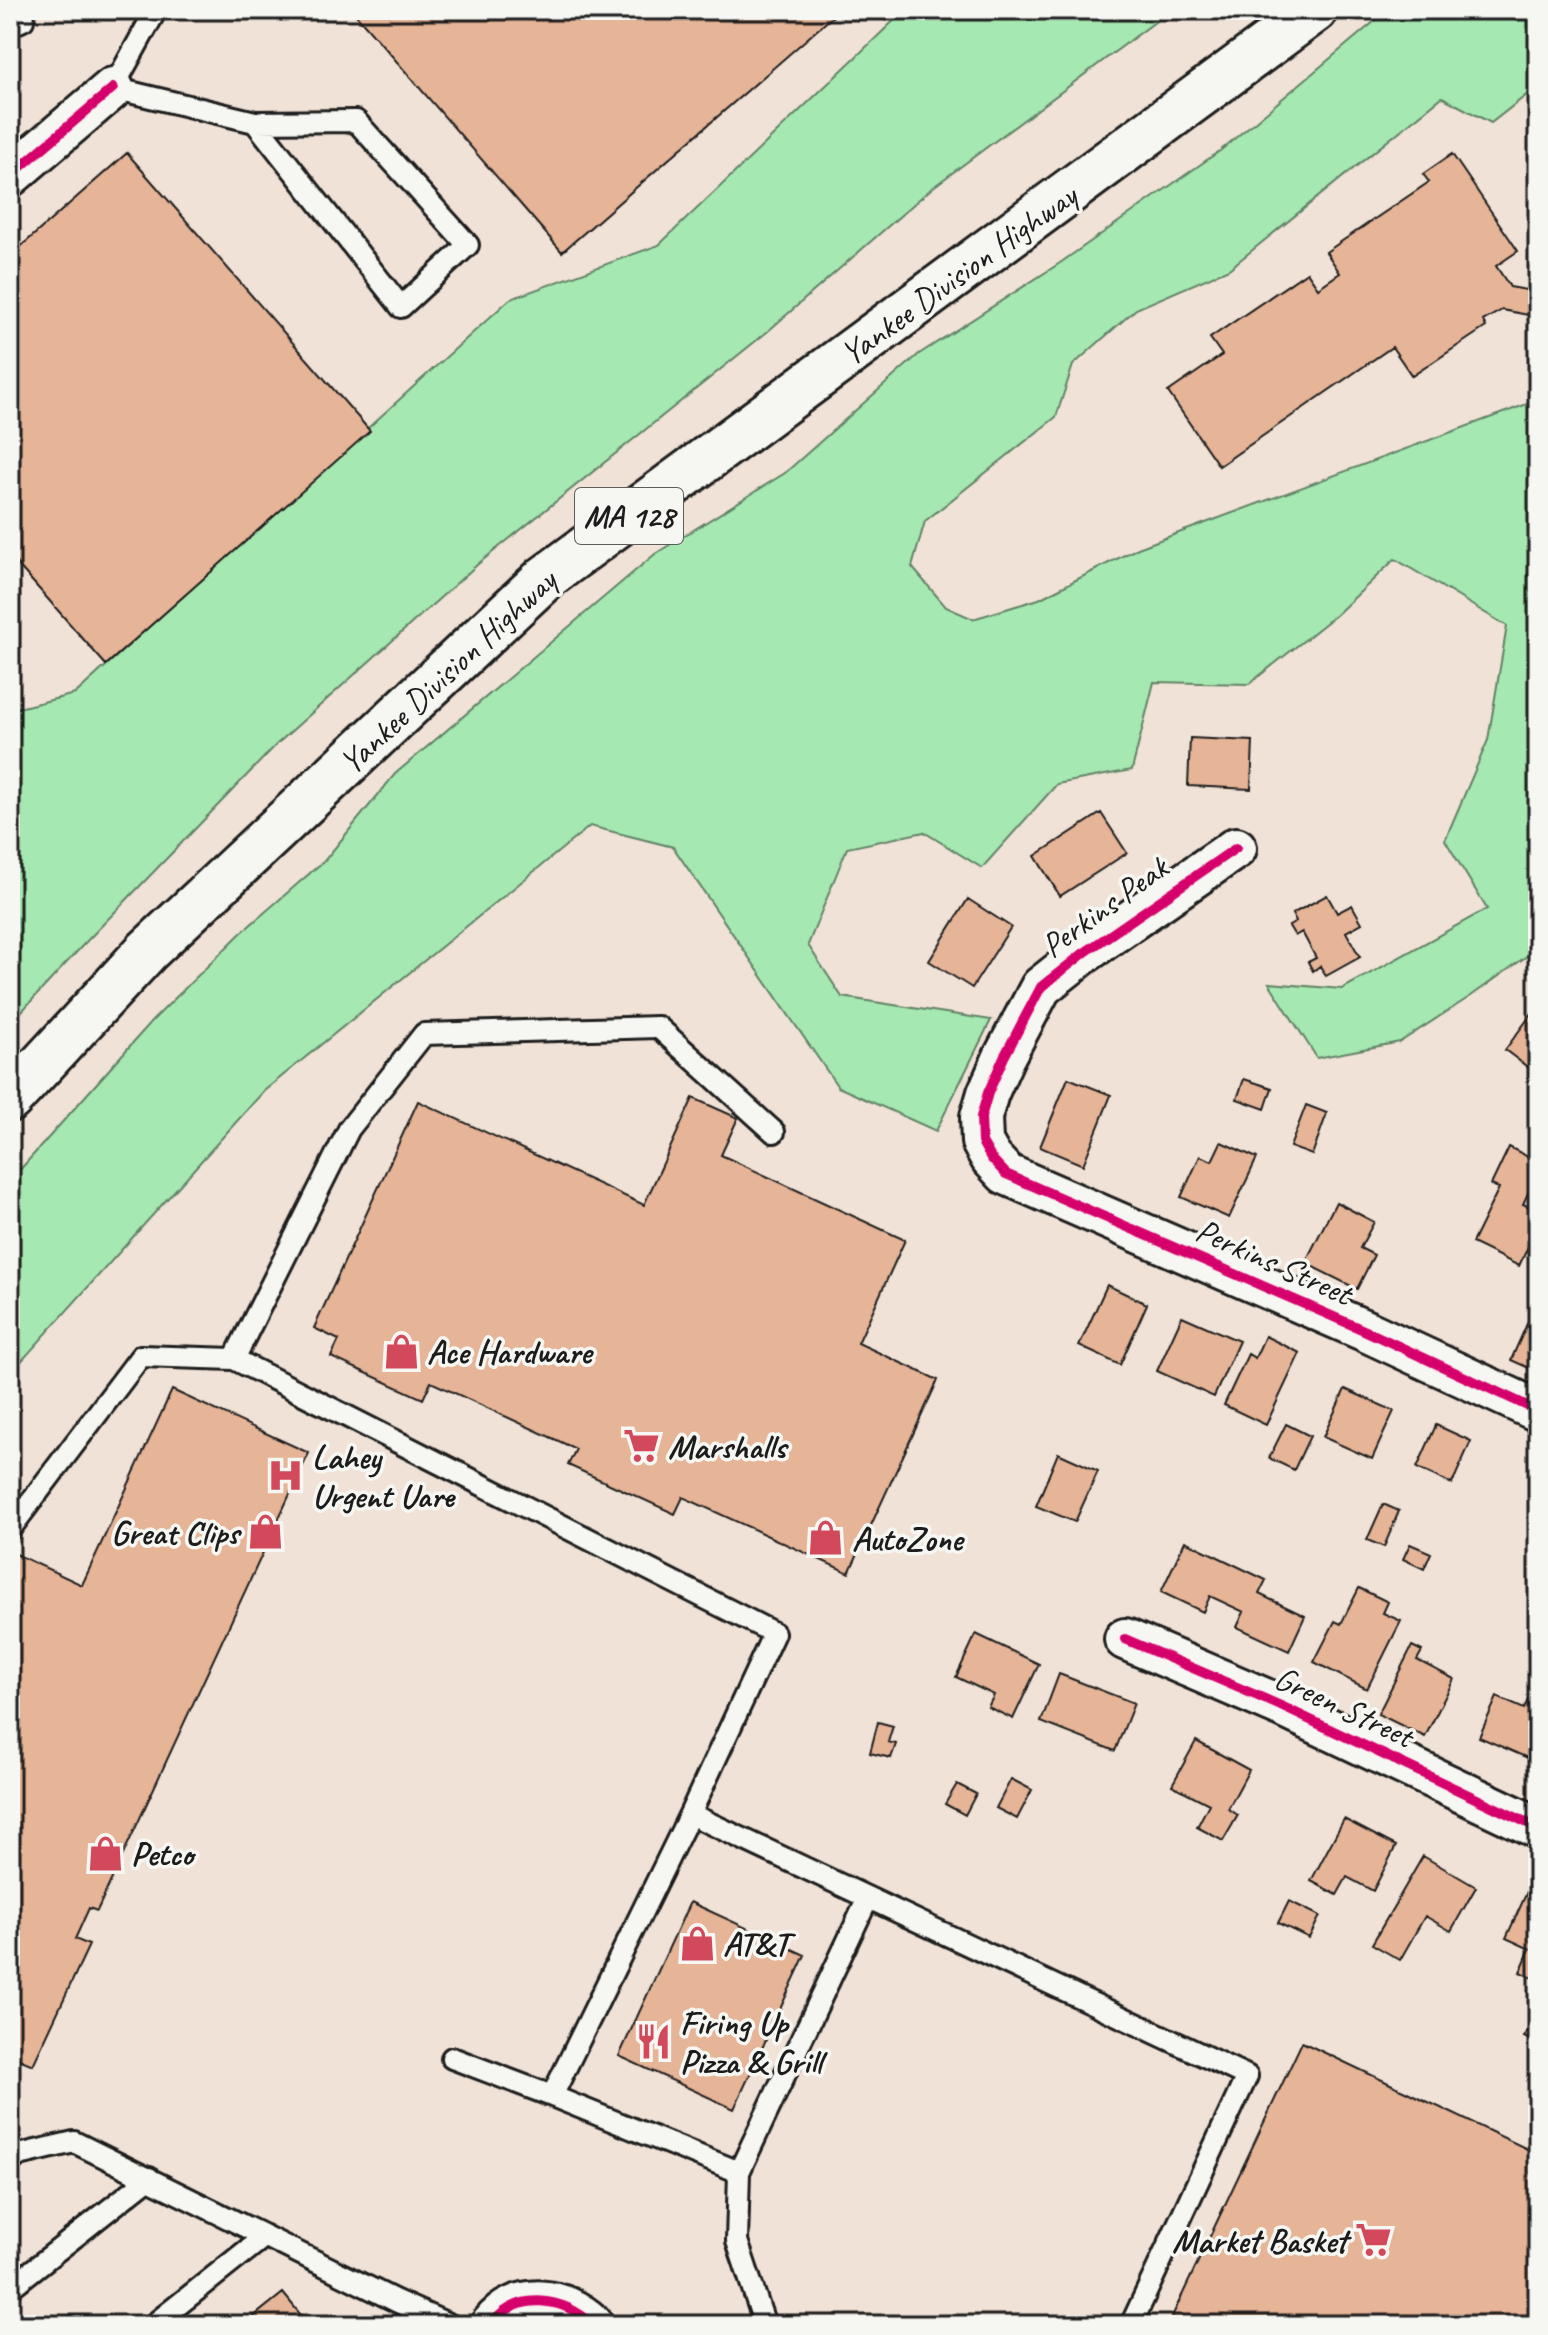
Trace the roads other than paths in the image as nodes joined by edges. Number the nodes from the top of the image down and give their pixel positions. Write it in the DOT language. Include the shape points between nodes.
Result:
graph roads {
  1 [pos="24,10"];
  2 [pos="156,10"];
  3 [pos="1315,10"];
  4 [pos="10,26"];
  5 [pos="113,88"];
  6 [pos="255,122"];
  7 [pos="10,176"];
  8 [pos="1236,848"];
  9 [pos="10,1099"];
  10 [pos="774,1132"];
  11 [pos="991,1158"];
  12 [pos="234,1359"];
  13 [pos="1538,1411"];
  14 [pos="10,1529"];
  15 [pos="1125,1639"];
  16 [pos="690,1814"];
  17 [pos="1538,1828"];
  18 [pos="868,1898"];
  19 [pos="452,2058"];
  20 [pos="552,2096"];
  21 [pos="10,2162"];
  22 [pos="739,2172"];
  23 [pos="149,2178"];
  24 [pos="265,2236"];
  25 [pos="10,2288"];
  26 [pos="153,2325"];
  27 [pos="450,2325"];
  28 [pos="491,2325"];
  29 [pos="593,2325"];
  30 [pos="765,2325"];
  31 [pos="1131,2325"];
  1 -- 4 [label="lane" via="23,20"];
  2 -- 5 [label="lane"];
  3 -- 9 [label="highway, Yankee Division Highway / MA 128" via="545,578 147,951"];
  5 -- 6 [label="lane"];
  5 -- 7 [label="street"];
  6 -- 6 [label="lane" via="401,307 468,245 356,121"];
  8 -- 11 [label="street, Perkins Peak" via="1041,987 988,1093 981,1117 982,1142"];
  10 -- 12 [label="lane" via="658,1027 424,1034 349,1129"];
  11 -- 13 [label="street, Perkins Street" via="1006,1174"];
  12 -- 14 [label="lane" via="141,1356"];
  12 -- 16 [label="lane" via="774,1633"];
  15 -- 17 [label="street, Green Street"];
  16 -- 18 [label="lane"];
  16 -- 20 [label="lane"];
  18 -- 22 [label="lane"];
  18 -- 31 [label="lane" via="1247,2076"];
  19 -- 20 [label="lane"];
  20 -- 22 [label="lane"];
  21 -- 23 [label="lane" via="74,2142"];
  22 -- 30 [label="lane" via="737,2241"];
  23 -- 24 [label="lane"];
  23 -- 25 [label="lane"];
  24 -- 26 [label="lane"];
  24 -- 27 [label="lane"];
  28 -- 29 [label="street" via="513,2307 536,2301 559,2303"];
}
